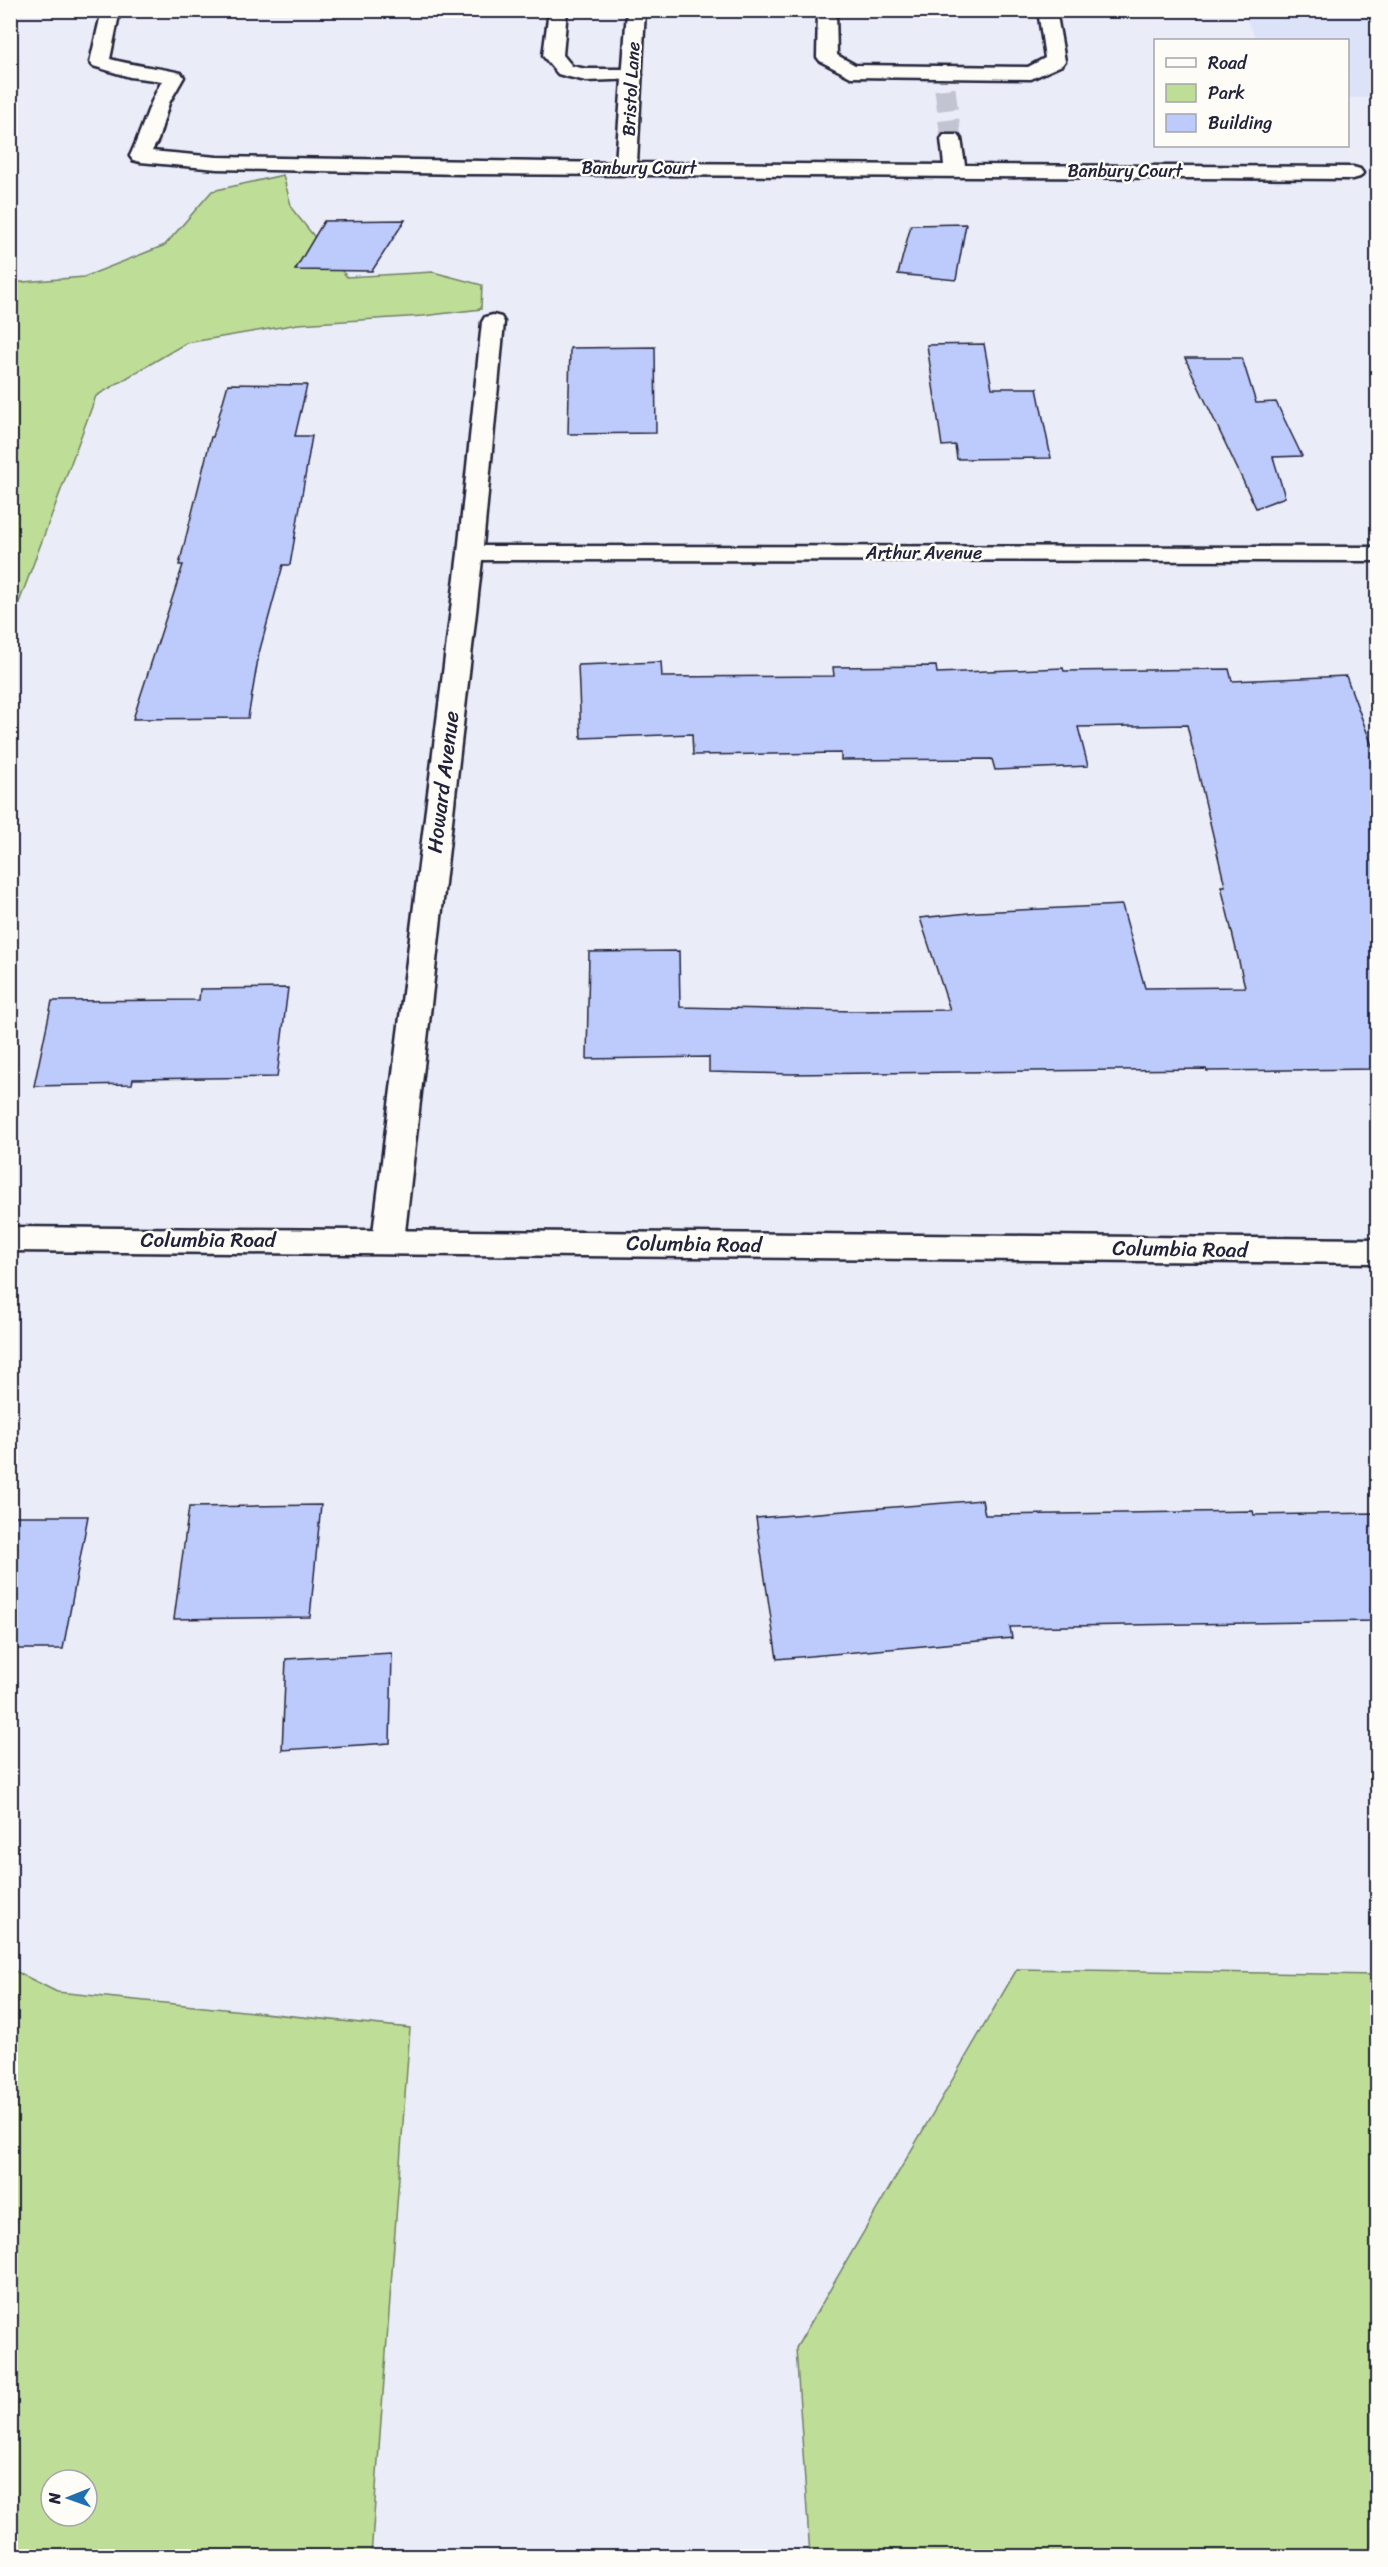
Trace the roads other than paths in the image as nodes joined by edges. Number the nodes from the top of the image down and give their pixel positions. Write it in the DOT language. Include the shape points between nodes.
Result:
graph roads {
  1 [pos="111,10"];
  2 [pos="558,10"];
  3 [pos="636,10"];
  4 [pos="827,10"];
  5 [pos="1047,10"];
  6 [pos="632,75"];
  7 [pos="951,139"];
  8 [pos="626,168"];
  9 [pos="955,170"];
  10 [pos="1353,173"];
  11 [pos="493,322"];
  12 [pos="470,553"];
  13 [pos="1377,554"];
  14 [pos="10,1239"];
  15 [pos="388,1241"];
  16 [pos="1377,1251"];
  1 -- 8 [label="street, Banbury Court" via="100,62 174,78 159,104 140,156 217,163"];
  2 -- 6 [label="street" via="553,56 564,70 586,75"];
  3 -- 6 [label="street, Bristol Lane"];
  4 -- 5 [label="street" via="827,57 851,70 944,80 1031,73 1055,61"];
  6 -- 8 [label="street, Bristol Lane"];
  7 -- 9 [label="street"];
  8 -- 9 [label="street, Banbury Court"];
  9 -- 10 [label="street, Banbury Court"];
  11 -- 12 [label="street, Howard Avenue"];
  12 -- 13 [label="street, Arthur Avenue"];
  12 -- 15 [label="street, Howard Avenue"];
  14 -- 15 [label="street, Columbia Road"];
  15 -- 16 [label="street, Columbia Road"];
}
